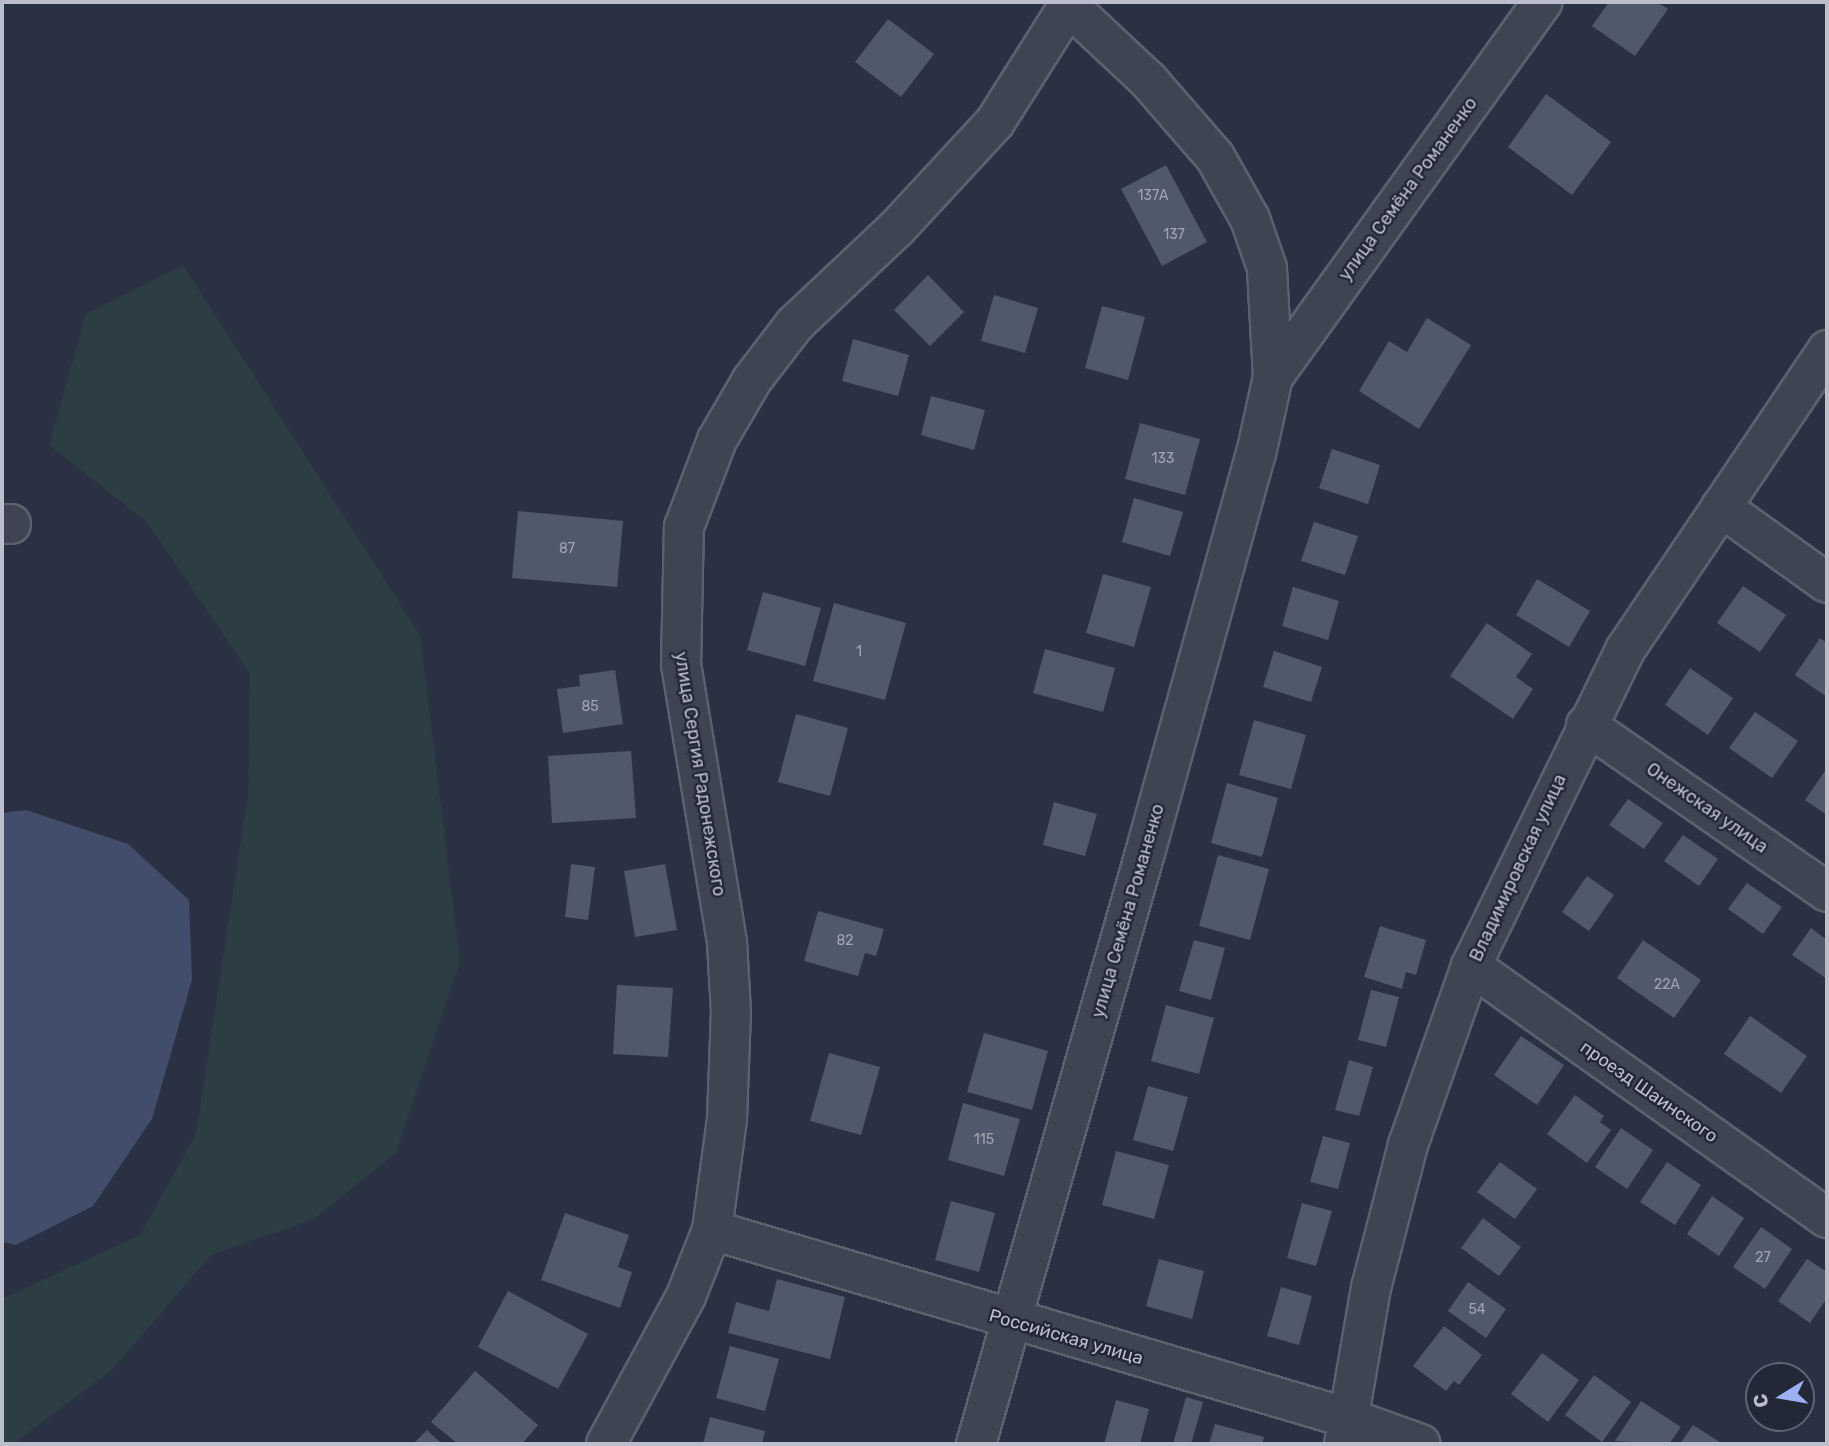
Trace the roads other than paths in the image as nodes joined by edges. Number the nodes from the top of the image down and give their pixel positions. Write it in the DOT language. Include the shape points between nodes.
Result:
graph roads {
  1 [pos="1542,2"];
  2 [pos="1070,5"];
  3 [pos="1827,349"];
  4 [pos="1273,377"];
  5 [pos="1721,507"];
  6 [pos="1827,583"];
  7 [pos="1586,724"];
  8 [pos="1827,892"];
  9 [pos="1471,965"];
  10 [pos="1827,1218"];
  11 [pos="712,1230"];
  12 [pos="1008,1320"];
  13 [pos="1346,1431"];
  14 [pos="606,1444"];
  15 [pos="976,1444"];
  16 [pos="1421,1444"];
  1 -- 4 [label="street, улица Семёна Романенко"];
  2 -- 4 [label="street, улица Семёна Романенко" via="1148,80 1207,148 1244,209 1267,268"];
  2 -- 11 [label="street, улица Сергия Радонежского" via="995,122 897,228 795,324 766,361 717,440 684,527 681,665 727,942 731,1012 727,1119"];
  3 -- 5 [label="street, Владимировская улица"];
  4 -- 12 [label="street, улица Семёна Романенко" via="1256,454 1145,853"];
  5 -- 6 [label="street"];
  5 -- 7 [label="street, Владимировская улица" via="1625,650"];
  7 -- 8 [label="street, Онежская улица"];
  7 -- 9 [label="street, Владимировская улица"];
  9 -- 10 [label="street, проезд Шаинского"];
  9 -- 13 [label="street, Владимировская улица" via="1408,1145 1371,1288"];
  11 -- 12 [label="street, Российская улица"];
  11 -- 14 [label="street, улица Сергия Радонежского" via="686,1296"];
  12 -- 13 [label="street, Российская улица"];
  12 -- 15 [label="street, улица Семёна Романенко"];
  13 -- 16 [label="street, Российская улица"];
}
